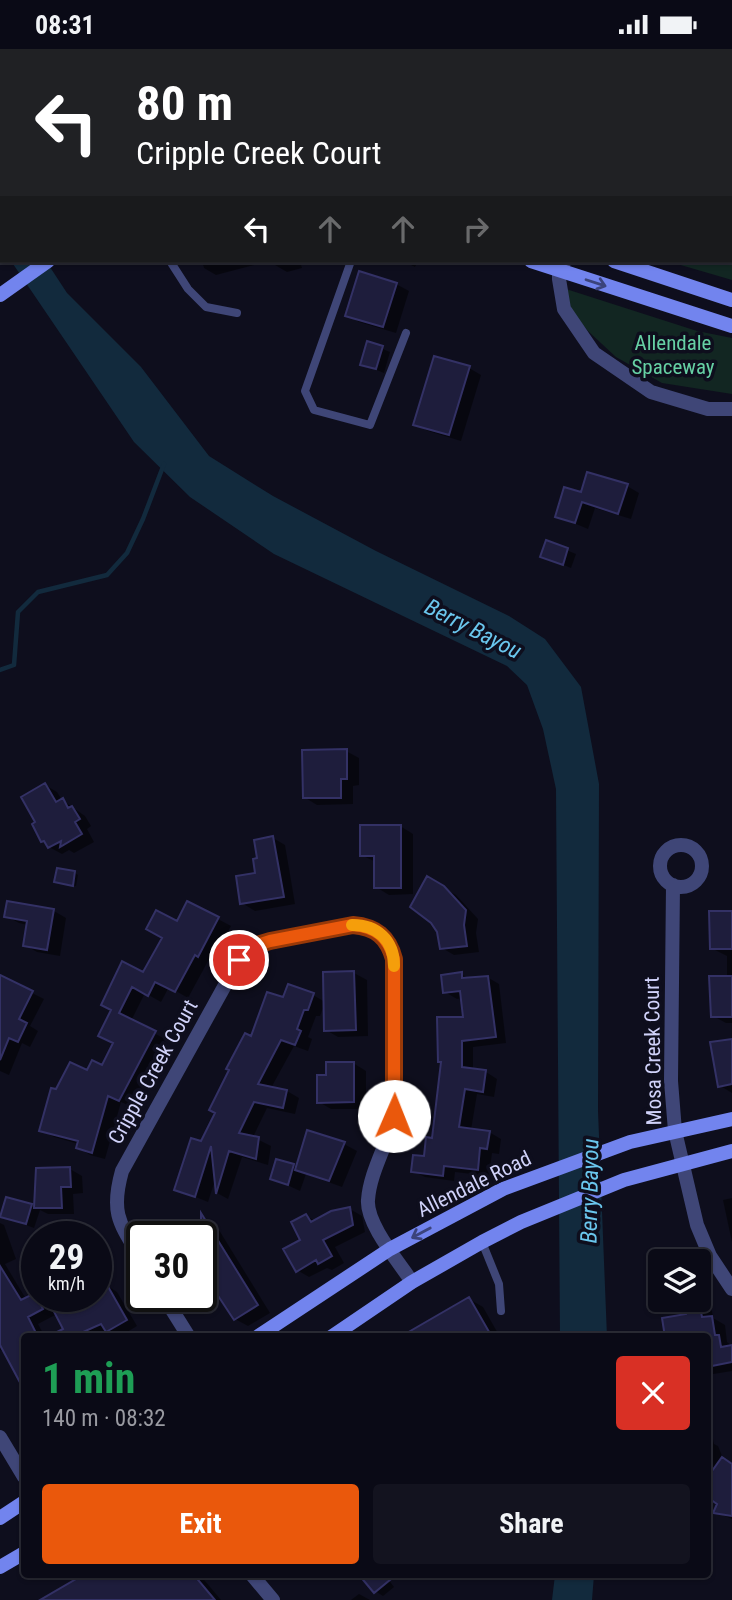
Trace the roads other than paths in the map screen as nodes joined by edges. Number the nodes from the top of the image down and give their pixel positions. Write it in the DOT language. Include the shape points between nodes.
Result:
graph roads {
  1 [pos="45,263"];
  2 [pos="171,263"];
  3 [pos="350,263"];
  4 [pos="543,263"];
  5 [pos="620,263"];
  6 [pos="562,266"];
  7 [pos="0,296"];
  8 [pos="732,300"];
  9 [pos="237,313"];
  10 [pos="732,326"];
  11 [pos="407,333"];
  12 [pos="732,409"];
  13 [pos="673,885"];
  14 [pos="732,1119"];
  15 [pos="675,1131"];
  16 [pos="732,1151"];
  17 [pos="681,1164"];
  18 [pos="126,1234"];
  19 [pos="482,1242"];
  20 [pos="390,1249"];
  21 [pos="412,1282"];
  22 [pos="732,1289"];
  23 [pos="500,1311"];
  24 [pos="173,1312"];
  25 [pos="186,1333"];
  26 [pos="263,1333"];
  27 [pos="337,1333"];
  28 [pos="0,1437"];
  29 [pos="21,1471"];
  30 [pos="21,1504"];
  31 [pos="0,1518"];
  32 [pos="21,1555"];
  33 [pos="0,1567"];
  34 [pos="255,1578"];
  35 [pos="273,1600"];
  1 -- 7 [label="main road"];
  2 -- 9 [label="lane" via="206,307"];
  3 -- 11 [label="lane" via="306,391 314,410 370,425"];
  4 -- 6 [label="main road"];
  5 -- 8 [label="main road"];
  6 -- 10 [label="main road, one-way"];
  6 -- 12 [label="street" via="564,309 594,353 652,392 708,409"];
  13 -- 15 [label="street, Mosa Creek Court" via="671,1081"];
  14 -- 15 [label="main road, Allendale Road"];
  15 -- 17 [label="street, Mosa Creek Court"];
  15 -- 20 [label="main road, Allendale Road, one-way" via="630,1142 503,1189"];
  16 -- 17 [label="main road"];
  17 -- 19 [label="main road" via="624,1179"];
  17 -- 22 [label="street, Mosa Creek Court" via="697,1225"];
  18 -- 20 [label="street, Cripple Creek Court" via="117,1212 122,1171 239,960 254,946 270,941 353,925 379,932 390,943 394,959 394,1116 368,1202 377,1230"];
  19 -- 21 [label="main road"];
  19 -- 23 [label="lane" via="499,1284"];
  20 -- 21 [label="street, Cripple Creek Court"];
  20 -- 26 [label="main road, Allendale Road"];
  21 -- 27 [label="main road"];
  24 -- 25 [label="street"];
  28 -- 29 [label="street"];
  30 -- 31 [label="main road"];
  32 -- 33 [label="main road"];
  34 -- 35 [label="street"];
}
